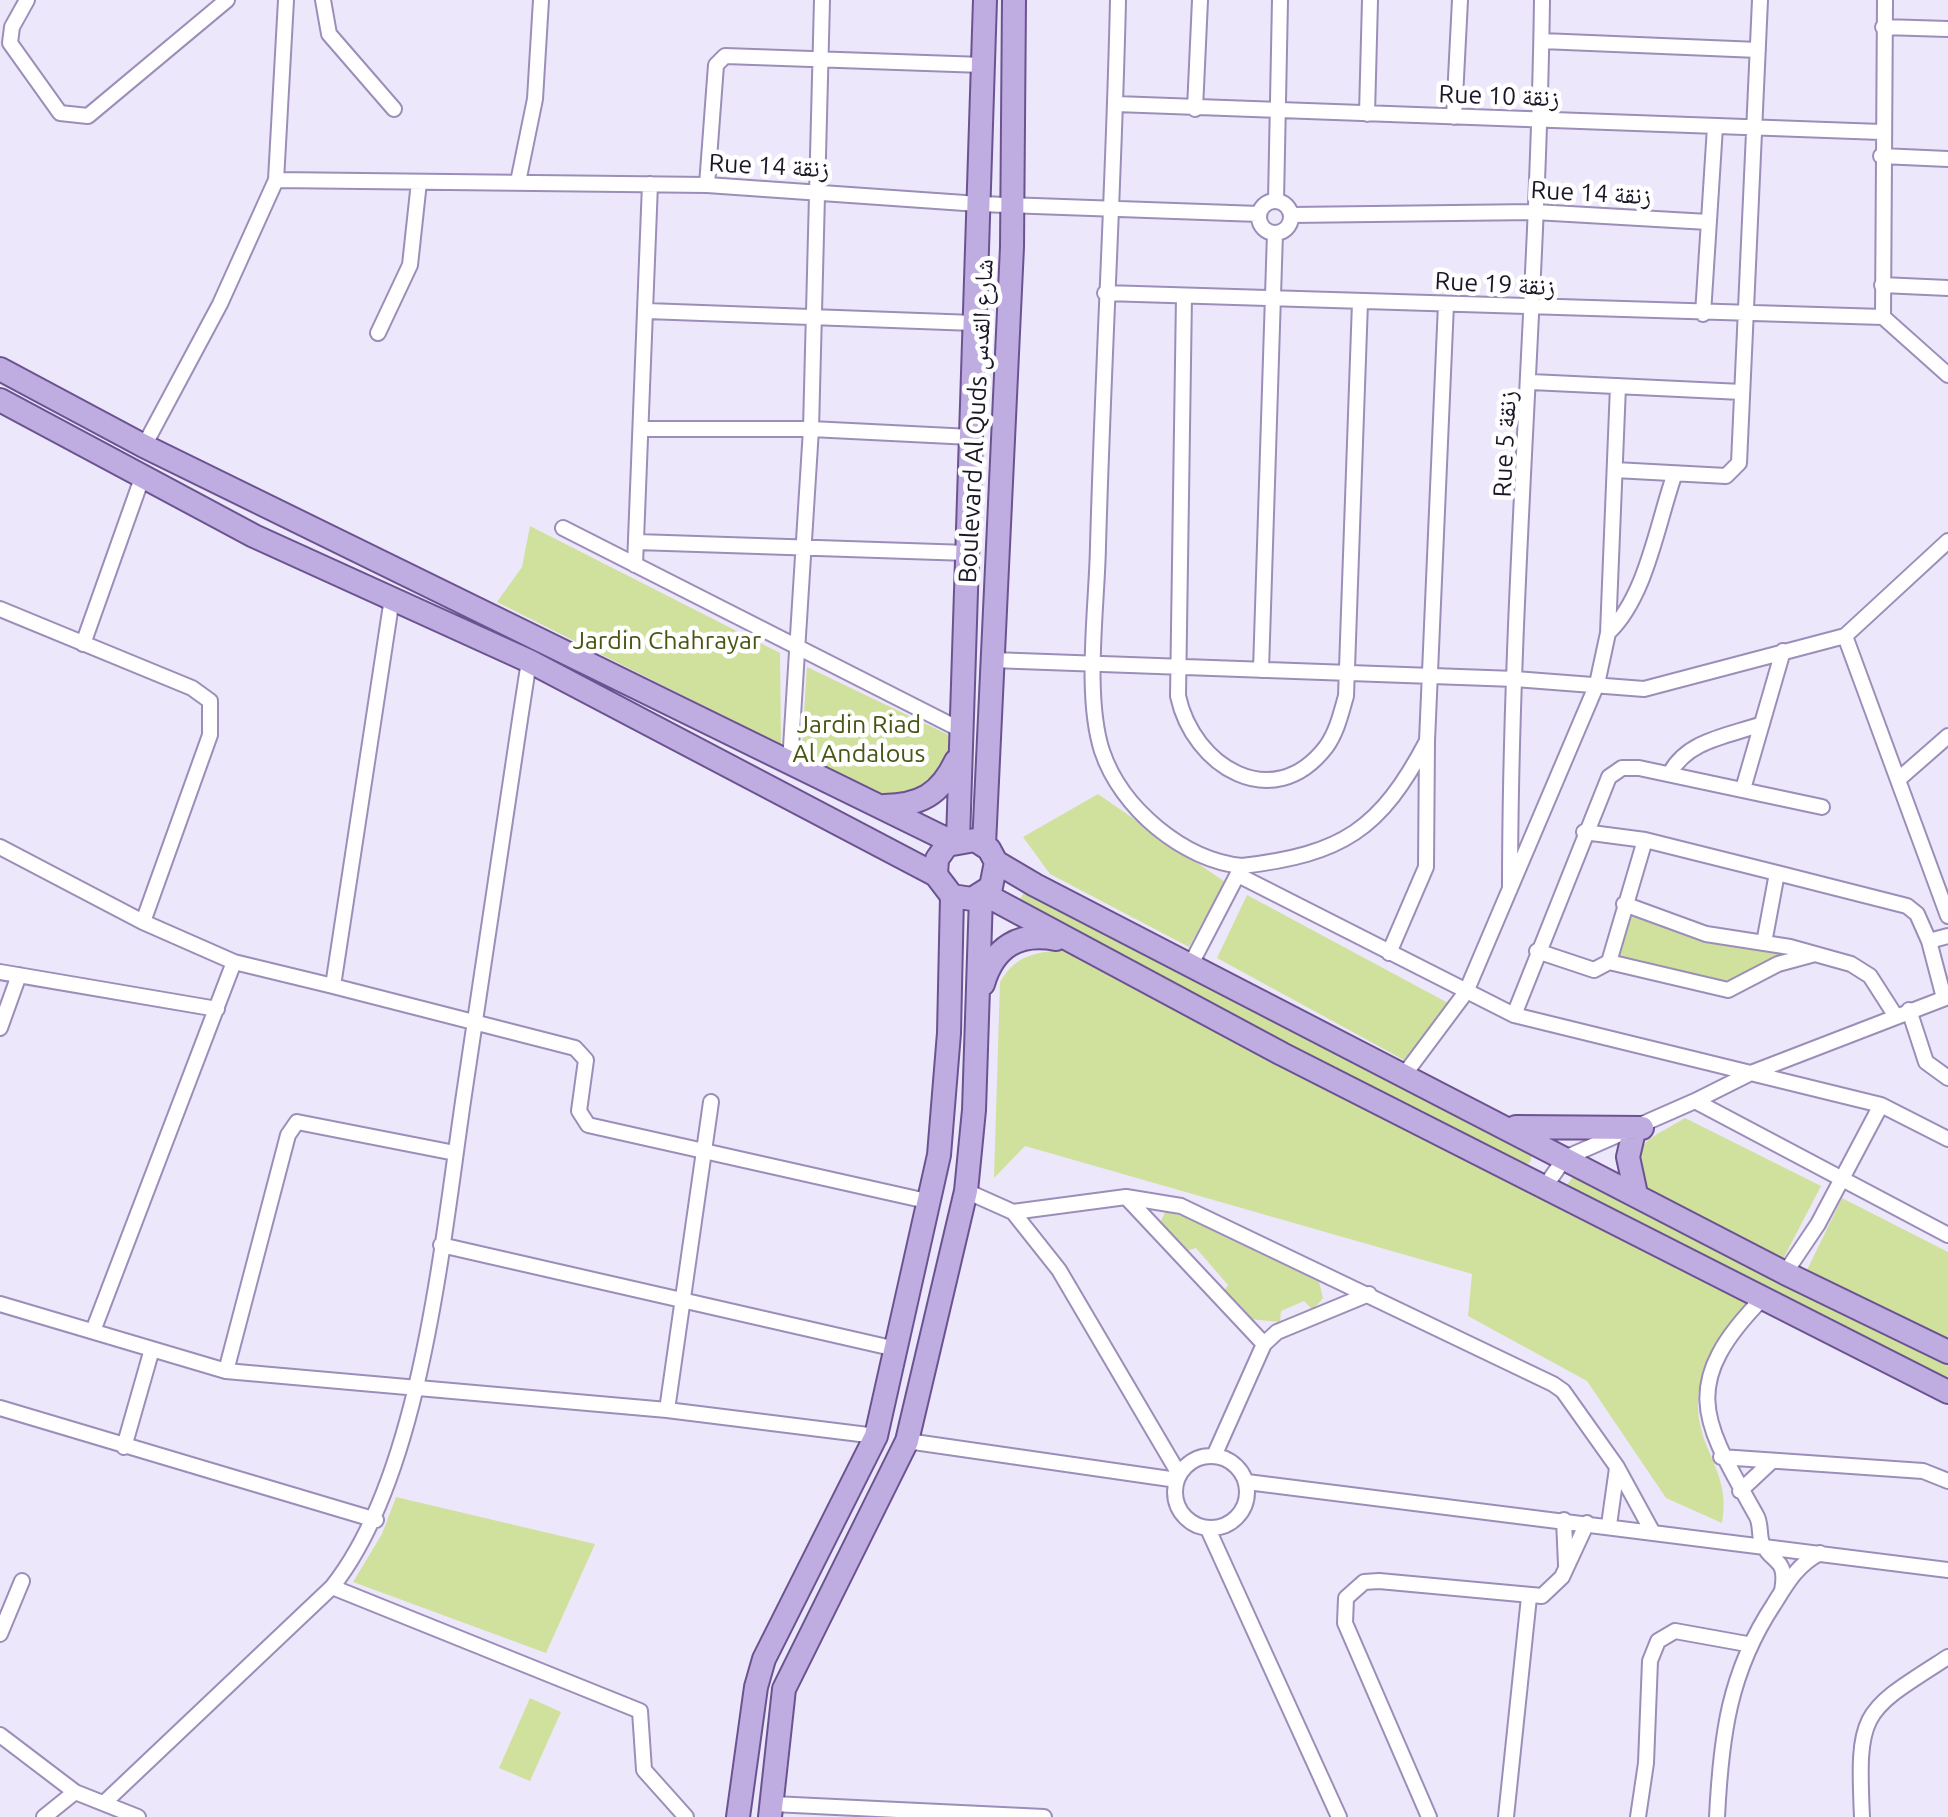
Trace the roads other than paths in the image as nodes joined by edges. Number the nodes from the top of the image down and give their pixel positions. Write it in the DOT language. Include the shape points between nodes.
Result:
graph roads {
  1 [pos="27,0"];
  2 [pos="228,0"];
  3 [pos="286,0"];
  4 [pos="322,0"];
  5 [pos="541,0"];
  6 [pos="822,0"];
  7 [pos="985,0"];
  8 [pos="1014,0"];
  9 [pos="1118,0"];
  10 [pos="1200,0"];
  11 [pos="1280,0"];
  12 [pos="1370,0"];
  13 [pos="1460,0"];
  14 [pos="1542,0"];
  15 [pos="1760,0"];
  16 [pos="1885,0"];
  17 [pos="1883,27"];
  18 [pos="1948,29"];
  19 [pos="1542,41"];
  20 [pos="1758,50"];
  21 [pos="822,60"];
  22 [pos="983,65"];
  23 [pos="1116,104"];
  24 [pos="394,109"];
  25 [pos="1195,109"];
  26 [pos="1280,112"];
  27 [pos="1367,114"];
  28 [pos="1454,117"];
  29 [pos="1538,120"];
  30 [pos="1715,126"];
  31 [pos="1754,128"];
  32 [pos="1881,132"];
  33 [pos="1881,156"];
  34 [pos="1948,159"];
  35 [pos="276,180"];
  36 [pos="419,182"];
  37 [pos="518,182"];
  38 [pos="650,184"];
  39 [pos="707,186"];
  40 [pos="816,190"];
  41 [pos="1276,201"];
  42 [pos="978,204"];
  43 [pos="1012,206"];
  44 [pos="1110,209"];
  45 [pos="1535,212"];
  46 [pos="1259,214"];
  47 [pos="1291,215"];
  48 [pos="1708,222"];
  49 [pos="1274,233"];
  50 [pos="1882,285"];
  51 [pos="1948,288"];
  52 [pos="1104,293"];
  53 [pos="1184,296"];
  54 [pos="1275,298"];
  55 [pos="1360,302"];
  56 [pos="1446,304"];
  57 [pos="1533,309"];
  58 [pos="648,311"];
  59 [pos="814,314"];
  60 [pos="1703,314"];
  61 [pos="1744,316"];
  62 [pos="1883,317"];
  63 [pos="974,323"];
  64 [pos="378,333"];
  65 [pos="0,369"];
  66 [pos="1948,375"];
  67 [pos="1531,382"];
  68 [pos="1618,386"];
  69 [pos="1742,392"];
  70 [pos="0,400"];
  71 [pos="640,428"];
  72 [pos="811,429"];
  73 [pos="972,437"];
  74 [pos="144,446"];
  75 [pos="1614,470"];
  76 [pos="1674,476"];
  77 [pos="142,478"];
  78 [pos="563,528"];
  79 [pos="1948,541"];
  80 [pos="637,542"];
  81 [pos="802,546"];
  82 [pos="968,553"];
  83 [pos="635,565"];
  84 [pos="392,598"];
  85 [pos="0,610"];
  86 [pos="1608,633"];
  87 [pos="1845,636"];
  88 [pos="83,644"];
  89 [pos="795,648"];
  90 [pos="1783,651"];
  91 [pos="528,660"];
  92 [pos="992,660"];
  93 [pos="1096,664"];
  94 [pos="1177,666"];
  95 [pos="1261,670"];
  96 [pos="1347,674"];
  97 [pos="1431,676"];
  98 [pos="1515,679"];
  99 [pos="1597,684"];
  100 [pos="1762,724"];
  101 [pos="1948,736"];
  102 [pos="1427,740"];
  103 [pos="960,742"];
  104 [pos="790,763"];
  105 [pos="1670,773"];
  106 [pos="1900,778"];
  107 [pos="1743,789"];
  108 [pos="881,806"];
  109 [pos="1822,807"];
  110 [pos="1584,832"];
  111 [pos="1644,840"];
  112 [pos="955,841"];
  113 [pos="0,847"];
  114 [pos="990,853"];
  115 [pos="1240,871"];
  116 [pos="1777,873"];
  117 [pos="936,875"];
  118 [pos="1510,889"];
  119 [pos="1944,889"];
  120 [pos="982,895"];
  121 [pos="952,896"];
  122 [pos="1624,904"];
  123 [pos="1948,916"];
  124 [pos="144,922"];
  125 [pos="1948,936"];
  126 [pos="1068,941"];
  127 [pos="1929,941"];
  128 [pos="1764,943"];
  129 [pos="1538,952"];
  130 [pos="1389,953"];
  131 [pos="1815,954"];
  132 [pos="234,962"];
  133 [pos="1610,962"];
  134 [pos="1191,964"];
  135 [pos="0,972"];
  136 [pos="19,975"];
  137 [pos="333,986"];
  138 [pos="1466,992"];
  139 [pos="1946,998"];
  140 [pos="976,1006"];
  141 [pos="217,1009"];
  142 [pos="1902,1013"];
  143 [pos="1514,1015"];
  144 [pos="474,1023"];
  145 [pos="0,1028"];
  146 [pos="1750,1073"];
  147 [pos="1404,1075"];
  148 [pos="1948,1078"];
  149 [pos="1696,1101"];
  150 [pos="711,1102"];
  151 [pos="1881,1104"];
  152 [pos="1505,1126"];
  153 [pos="1638,1130"];
  154 [pos="1948,1138"];
  155 [pos="704,1152"];
  156 [pos="455,1153"];
  157 [pos="1564,1158"];
  158 [pos="1842,1180"];
  159 [pos="1546,1186"];
  160 [pos="966,1191"];
  161 [pos="1636,1194"];
  162 [pos="1126,1197"];
  163 [pos="931,1202"];
  164 [pos="1013,1212"];
  165 [pos="1948,1234"];
  166 [pos="442,1245"];
  167 [pos="1785,1274"];
  168 [pos="1369,1294"];
  169 [pos="1762,1298"];
  170 [pos="682,1301"];
  171 [pos="0,1304"];
  172 [pos="93,1332"];
  173 [pos="1264,1344"];
  174 [pos="896,1349"];
  175 [pos="152,1350"];
  176 [pos="1948,1352"];
  177 [pos="226,1371"];
  178 [pos="415,1387"];
  179 [pos="1948,1392"];
  180 [pos="0,1408"];
  181 [pos="666,1410"];
  182 [pos="876,1436"];
  183 [pos="907,1441"];
  184 [pos="124,1446"];
  185 [pos="1214,1456"];
  186 [pos="1721,1457"];
  187 [pos="1772,1462"];
  188 [pos="1617,1467"];
  189 [pos="1178,1478"];
  190 [pos="1246,1482"];
  191 [pos="1948,1482"];
  192 [pos="1740,1491"];
  193 [pos="376,1520"];
  194 [pos="1564,1520"];
  195 [pos="1587,1523"];
  196 [pos="1609,1525"];
  197 [pos="1208,1528"];
  198 [pos="1652,1530"];
  199 [pos="1762,1545"];
  200 [pos="1820,1553"];
  201 [pos="1566,1566"];
  202 [pos="1948,1570"];
  203 [pos="22,1581"];
  204 [pos="332,1588"];
  205 [pos="1782,1590"];
  206 [pos="1529,1597"];
  207 [pos="0,1634"];
  208 [pos="1748,1644"];
  209 [pos="1948,1656"];
  210 [pos="0,1735"];
  211 [pos="75,1792"];
  212 [pos="105,1802"];
  213 [pos="772,1810"];
  214 [pos="44,1817"];
  215 [pos="138,1817"];
  216 [pos="686,1817"];
  217 [pos="738,1817"];
  218 [pos="1044,1817"];
  219 [pos="1340,1817"];
  220 [pos="1430,1817"];
  221 [pos="1506,1817"];
  222 [pos="1638,1817"];
  223 [pos="1717,1817"];
  224 [pos="1862,1817"];
  1 -- 2 [label="street" via="10,43 60,113 78,118"];
  3 -- 35 [label="street"];
  4 -- 24 [label="street" via="328,34"];
  5 -- 37 [label="street" via="535,100"];
  6 -- 21 [label="street"];
  7 -- 22 [label="main road, Boulevard Al Quds شارع القدس"];
  8 -- 43 [label="main road, Boulevard Al Quds شارع القدس"];
  9 -- 23 [label="street"];
  10 -- 25 [label="street"];
  11 -- 26 [label="street"];
  12 -- 27 [label="street"];
  13 -- 28 [label="street"];
  14 -- 19 [label="street, Rue 5 زنقة"];
  15 -- 20 [label="street"];
  16 -- 17 [label="street"];
  17 -- 18 [label="street"];
  17 -- 32 [label="street"];
  19 -- 20 [label="street"];
  19 -- 29 [label="street, Rue 5 زنقة"];
  20 -- 31 [label="street"];
  21 -- 22 [label="street"];
  21 -- 39 [label="street" via="718,59"];
  21 -- 40 [label="street"];
  22 -- 42 [label="main road, Boulevard Al Quds شارع القدس"];
  23 -- 25 [label="street, Rue 10 زنقة"];
  23 -- 44 [label="street"];
  25 -- 26 [label="street, Rue 10 زنقة"];
  26 -- 27 [label="street, Rue 10 زنقة"];
  26 -- 41 [label="street"];
  27 -- 28 [label="street, Rue 10 زنقة"];
  28 -- 29 [label="street, Rue 10 زنقة"];
  29 -- 30 [label="street, Rue 10 زنقة"];
  29 -- 45 [label="street, Rue 5 زنقة"];
  30 -- 31 [label="street, Rue 10 زنقة"];
  30 -- 48 [label="street"];
  31 -- 32 [label="street, Rue 10 زنقة"];
  31 -- 61 [label="street"];
  32 -- 33 [label="street"];
  33 -- 34 [label="street"];
  33 -- 50 [label="street"];
  35 -- 36 [label="street, Rue 14 زنقة"];
  35 -- 74 [label="street"];
  36 -- 37 [label="street, Rue 14 زنقة"];
  36 -- 64 [label="street" via="410,265"];
  37 -- 38 [label="street, Rue 14 زنقة"];
  38 -- 39 [label="street, Rue 14 زنقة"];
  38 -- 58 [label="street"];
  39 -- 40 [label="street, Rue 14 زنقة"];
  40 -- 42 [label="street, Rue 14 زنقة"];
  40 -- 59 [label="street"];
  41 -- 46 [label="street"];
  41 -- 47 [label="street"];
  42 -- 43 [label="street, Rue 14 زنقة"];
  42 -- 63 [label="main road, Boulevard Al Quds شارع القدس"];
  43 -- 44 [label="street, Rue 14 زنقة"];
  43 -- 92 [label="main road, Boulevard Al Quds شارع القدس"];
  44 -- 46 [label="street, Rue 14 زنقة"];
  44 -- 52 [label="street"];
  45 -- 47 [label="street, Rue 14 زنقة"];
  45 -- 48 [label="street, Rue 14 زنقة"];
  45 -- 57 [label="street, Rue 5 زنقة"];
  46 -- 49 [label="street" via="1262,227"];
  47 -- 49 [label="street" via="1287,228"];
  48 -- 60 [label="street"];
  49 -- 54 [label="street"];
  50 -- 51 [label="street"];
  50 -- 62 [label="street"];
  52 -- 53 [label="street, Rue 19 زنقة"];
  52 -- 93 [label="street"];
  53 -- 54 [label="street, Rue 19 زنقة"];
  53 -- 94 [label="street"];
  54 -- 55 [label="street, Rue 19 زنقة"];
  54 -- 95 [label="street"];
  55 -- 56 [label="street, Rue 19 زنقة"];
  55 -- 96 [label="street"];
  56 -- 57 [label="street, Rue 19 زنقة"];
  56 -- 97 [label="street"];
  57 -- 60 [label="street, Rue 19 زنقة"];
  57 -- 67 [label="street, Rue 5 زنقة"];
  58 -- 59 [label="street"];
  58 -- 71 [label="street"];
  59 -- 63 [label="street"];
  59 -- 72 [label="street"];
  60 -- 61 [label="street, Rue 19 زنقة"];
  61 -- 62 [label="street, Rue 19 زنقة"];
  61 -- 69 [label="street"];
  62 -- 66 [label="street"];
  63 -- 73 [label="main road, Boulevard Al Quds شارع القدس"];
  65 -- 74 [label="main road"];
  67 -- 68 [label="street"];
  67 -- 98 [label="street, Rue 5 زنقة"];
  68 -- 69 [label="street"];
  68 -- 75 [label="street"];
  69 -- 76 [label="street" via="1734,472"];
  70 -- 77 [label="main road"];
  71 -- 72 [label="street"];
  71 -- 80 [label="street"];
  72 -- 73 [label="street"];
  72 -- 81 [label="street"];
  73 -- 82 [label="main road, Boulevard Al Quds شارع القدس"];
  74 -- 104 [label="main road"];
  75 -- 76 [label="street"];
  75 -- 86 [label="street"];
  76 -- 86 [label="street" via="1635,592"];
  77 -- 84 [label="main road"];
  77 -- 88 [label="street"];
  78 -- 83 [label="street"];
  79 -- 87 [label="street"];
  80 -- 81 [label="street"];
  80 -- 83 [label="street"];
  81 -- 82 [label="street"];
  81 -- 89 [label="street"];
  82 -- 103 [label="main road, Boulevard Al Quds شارع القدس"];
  83 -- 89 [label="street"];
  84 -- 91 [label="main road"];
  84 -- 137 [label="street"];
  85 -- 88 [label="street"];
  86 -- 99 [label="street"];
  87 -- 90 [label="street"];
  87 -- 106 [label="street"];
  88 -- 124 [label="street" via="210,701 210,736"];
  89 -- 103 [label="street"];
  89 -- 104 [label="street"];
  90 -- 99 [label="street" via="1644,689"];
  90 -- 100 [label="street"];
  91 -- 117 [label="main road"];
  91 -- 144 [label="street"];
  92 -- 93 [label="street"];
  92 -- 114 [label="main road, Boulevard Al Quds شارع القدس"];
  93 -- 94 [label="street"];
  93 -- 115 [label="street" via="1098,734 1112,774 1182,844"];
  94 -- 95 [label="street"];
  94 -- 96 [label="street" via="1178,696 1192,736 1216,764 1252,779 1292,772 1324,750"];
  95 -- 96 [label="street"];
  96 -- 97 [label="street"];
  97 -- 98 [label="street"];
  97 -- 102 [label="street"];
  98 -- 99 [label="street"];
  98 -- 118 [label="street, Rue 5 زنقة"];
  99 -- 118 [label="street"];
  100 -- 105 [label="street" via="1691,748"];
  100 -- 107 [label="street"];
  101 -- 106 [label="street"];
  102 -- 115 [label="street" via="1400,792 1361,829 1319,851"];
  102 -- 130 [label="street" via="1426,867"];
  103 -- 108 [label="main road" via="942,786 926,799"];
  103 -- 112 [label="main road, Boulevard Al Quds شارع القدس"];
  104 -- 108 [label="main road"];
  105 -- 107 [label="street"];
  105 -- 110 [label="street" via="1622,768 1609,777"];
  106 -- 119 [label="street"];
  107 -- 109 [label="street"];
  108 -- 112 [label="main road"];
  110 -- 111 [label="street"];
  110 -- 129 [label="street"];
  111 -- 116 [label="street"];
  111 -- 122 [label="street"];
  112 -- 114 [label="main road"];
  112 -- 117 [label="main road" via="937,859"];
  113 -- 124 [label="street"];
  114 -- 120 [label="main road" via="995,880"];
  114 -- 134 [label="main road"];
  115 -- 130 [label="street"];
  115 -- 134 [label="street"];
  116 -- 127 [label="street" via="1907,906"];
  116 -- 128 [label="street"];
  117 -- 121 [label="main road"];
  118 -- 138 [label="street"];
  119 -- 123 [label="street"];
  120 -- 121 [label="main road"];
  120 -- 126 [label="main road"];
  120 -- 140 [label="main road"];
  121 -- 163 [label="main road" via="945,1102"];
  122 -- 128 [label="street" via="1706,934"];
  122 -- 133 [label="street"];
  124 -- 132 [label="street"];
  125 -- 127 [label="street"];
  126 -- 140 [label="main road" via="1038,936 1008,943 989,964"];
  126 -- 159 [label="main road"];
  127 -- 139 [label="street"];
  128 -- 131 [label="street"];
  129 -- 133 [label="street" via="1594,970"];
  129 -- 143 [label="street"];
  130 -- 138 [label="street"];
  131 -- 133 [label="street" via="1728,990"];
  131 -- 142 [label="street" via="1870,976"];
  132 -- 137 [label="street"];
  132 -- 141 [label="street"];
  134 -- 147 [label="main road"];
  135 -- 136 [label="street"];
  136 -- 141 [label="street"];
  136 -- 145 [label="street"];
  137 -- 144 [label="street"];
  138 -- 143 [label="street"];
  138 -- 147 [label="street"];
  139 -- 142 [label="street"];
  140 -- 160 [label="main road"];
  141 -- 172 [label="street"];
  142 -- 146 [label="street"];
  142 -- 148 [label="street" via="1926,1062"];
  143 -- 146 [label="street"];
  144 -- 155 [label="street" via="580,1052 586,1060 579,1111 588,1125"];
  144 -- 156 [label="street"];
  146 -- 149 [label="street"];
  146 -- 151 [label="street"];
  147 -- 152 [label="main road"];
  149 -- 153 [label="street"];
  149 -- 158 [label="street"];
  150 -- 155 [label="street"];
  151 -- 154 [label="street"];
  151 -- 158 [label="street"];
  152 -- 153 [label="main road"];
  152 -- 157 [label="main road"];
  153 -- 157 [label="street"];
  153 -- 161 [label="main road" via="1629,1170"];
  155 -- 163 [label="street"];
  155 -- 170 [label="street"];
  156 -- 166 [label="street"];
  156 -- 177 [label="street" via="297,1122 288,1135"];
  157 -- 159 [label="street"];
  157 -- 161 [label="main road"];
  158 -- 165 [label="street"];
  158 -- 167 [label="street"];
  159 -- 169 [label="main road"];
  160 -- 164 [label="street"];
  160 -- 183 [label="main road"];
  161 -- 167 [label="main road"];
  162 -- 164 [label="street"];
  162 -- 168 [label="street" via="1181,1206"];
  162 -- 173 [label="street"];
  163 -- 174 [label="main road"];
  164 -- 189 [label="street" via="1059,1270"];
  166 -- 170 [label="street"];
  166 -- 178 [label="street"];
  167 -- 176 [label="main road"];
  168 -- 173 [label="street" via="1277,1332"];
  168 -- 188 [label="street" via="1563,1390"];
  169 -- 179 [label="main road"];
  169 -- 186 [label="street" via="1739,1322 1710,1373 1707,1413"];
  170 -- 174 [label="street"];
  170 -- 181 [label="street"];
  171 -- 172 [label="street"];
  172 -- 175 [label="street"];
  173 -- 185 [label="street"];
  174 -- 182 [label="main road"];
  175 -- 177 [label="street"];
  175 -- 184 [label="street"];
  177 -- 178 [label="street"];
  178 -- 181 [label="street"];
  178 -- 193 [label="street"];
  180 -- 184 [label="street"];
  181 -- 182 [label="street"];
  182 -- 217 [label="main road" via="764,1660"];
  183 -- 189 [label="street"];
  183 -- 213 [label="main road" via="784,1689"];
  184 -- 193 [label="street"];
  185 -- 189 [label="street" via="1196,1458"];
  185 -- 190 [label="street" via="1236,1466"];
  186 -- 187 [label="street"];
  186 -- 192 [label="street"];
  187 -- 191 [label="street" via="1923,1470"];
  187 -- 192 [label="street"];
  188 -- 196 [label="street"];
  188 -- 198 [label="street"];
  189 -- 197 [label="street" via="1179,1510"];
  190 -- 194 [label="street"];
  190 -- 197 [label="street" via="1240,1516"];
  192 -- 199 [label="street" via="1757,1516"];
  193 -- 204 [label="street"];
  194 -- 195 [label="street"];
  194 -- 201 [label="street"];
  195 -- 196 [label="street"];
  195 -- 201 [label="street"];
  196 -- 198 [label="street"];
  197 -- 219 [label="street"];
  198 -- 199 [label="street"];
  199 -- 200 [label="street"];
  199 -- 205 [label="street" via="1780,1564"];
  200 -- 202 [label="street"];
  200 -- 205 [label="street"];
  201 -- 206 [label="street" via="1550,1592"];
  203 -- 207 [label="street"];
  204 -- 212 [label="street"];
  204 -- 216 [label="street" via="640,1711 644,1770"];
  205 -- 208 [label="street"];
  206 -- 220 [label="street" via="1379,1581 1364,1582 1346,1598 1345,1623"];
  206 -- 221 [label="street"];
  208 -- 222 [label="street" via="1675,1631 1658,1641 1650,1661"];
  208 -- 223 [label="street" via="1730,1692"];
  209 -- 224 [label="street" via="1888,1694 1870,1716 1862,1742"];
  210 -- 211 [label="street"];
  211 -- 212 [label="street"];
  211 -- 214 [label="street"];
  212 -- 215 [label="street"];
  213 -- 218 [label="street"];
}
